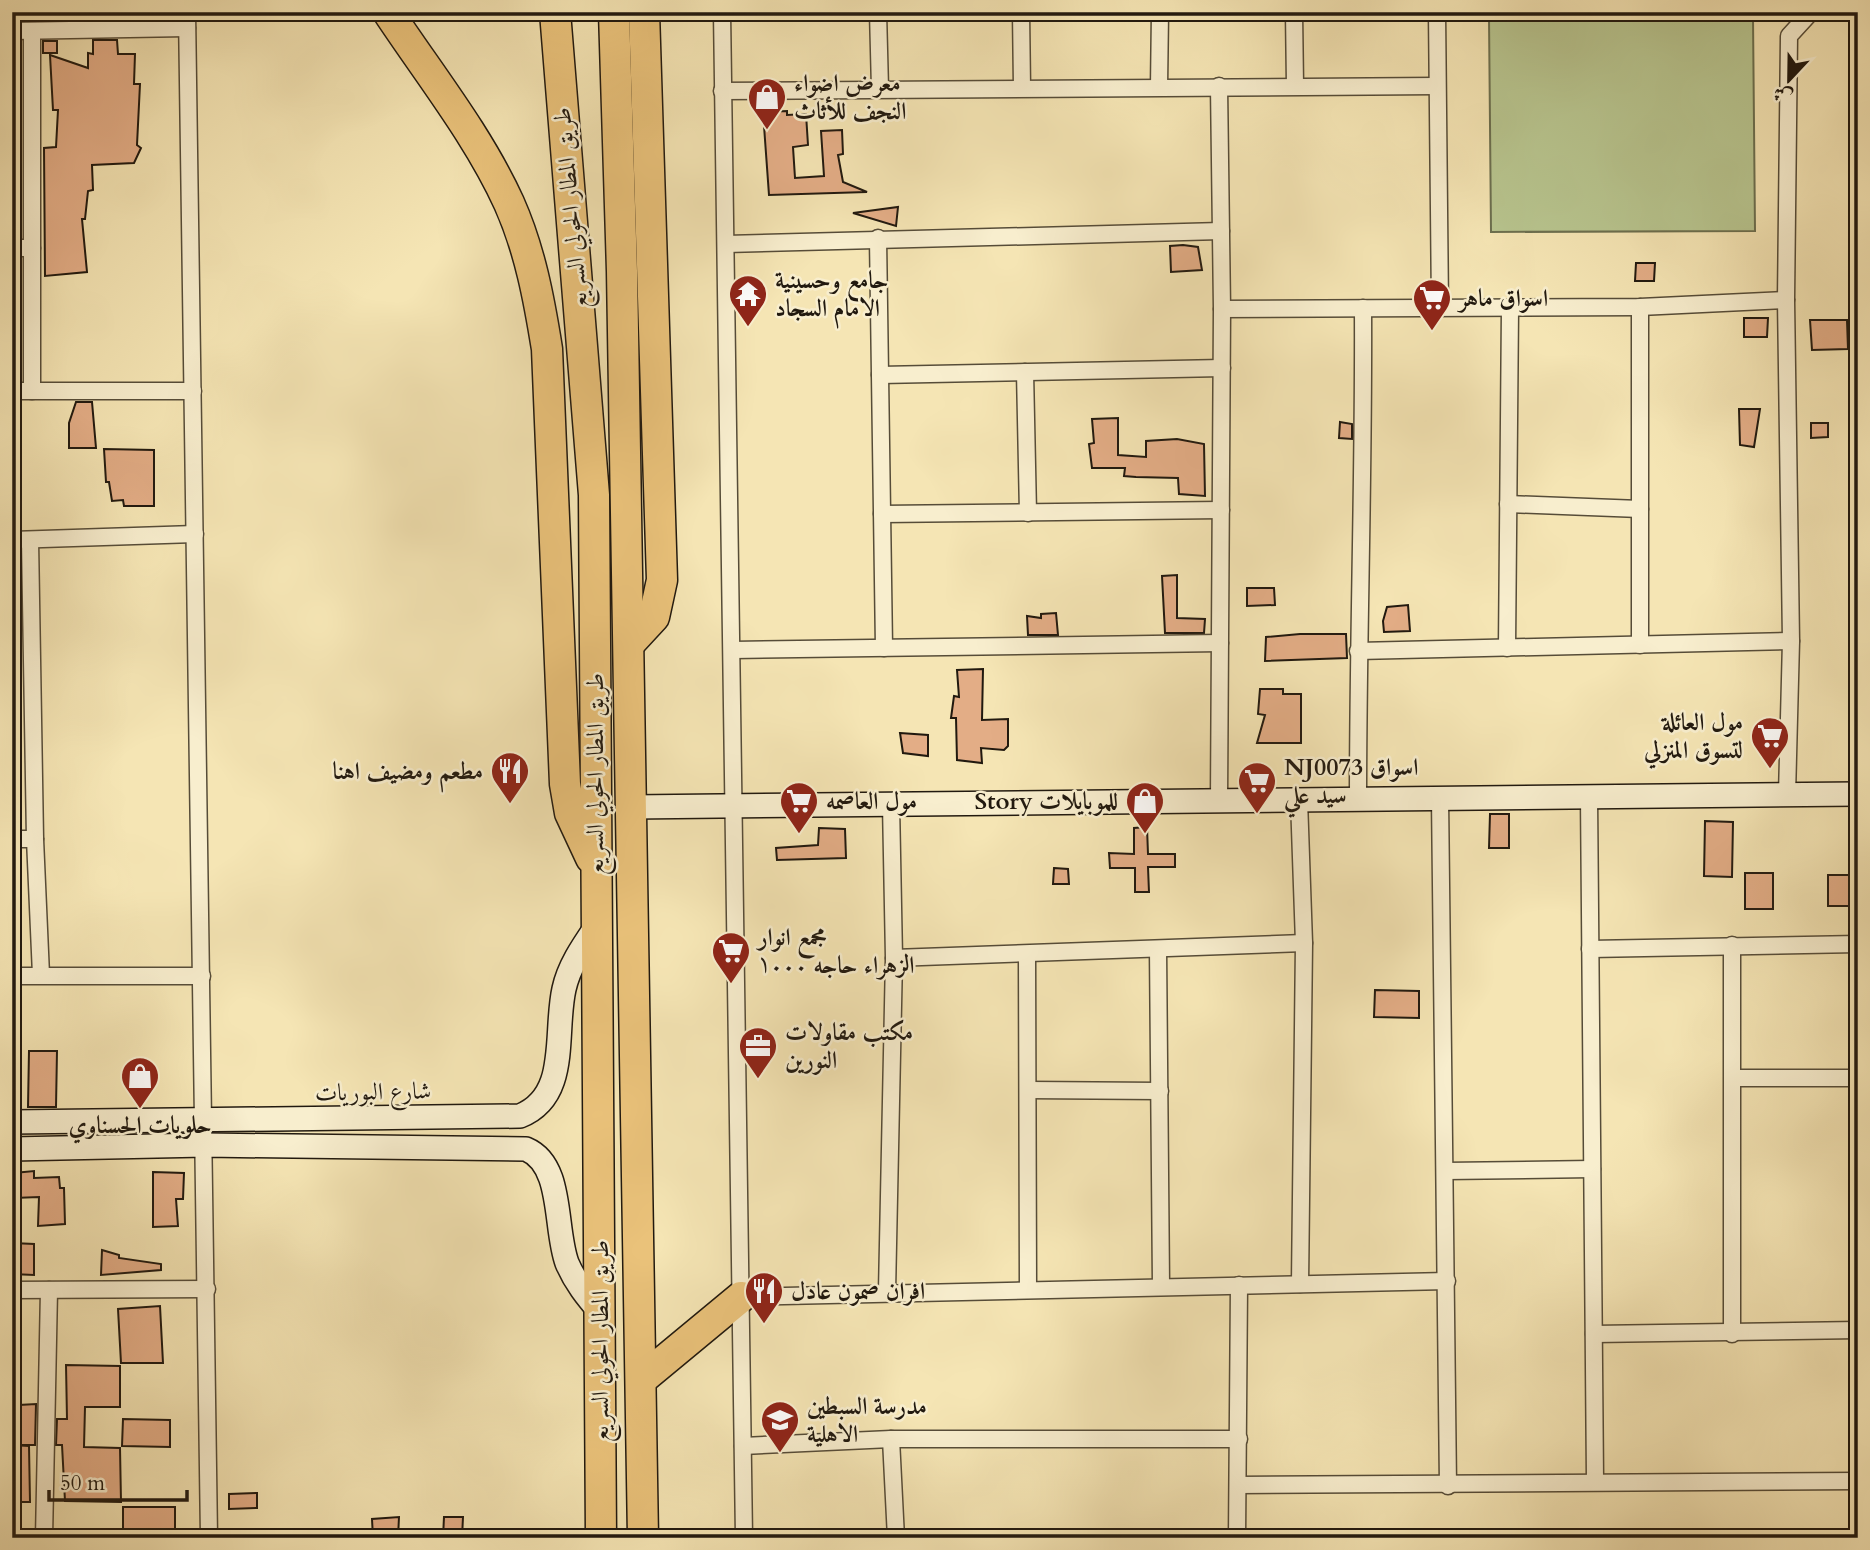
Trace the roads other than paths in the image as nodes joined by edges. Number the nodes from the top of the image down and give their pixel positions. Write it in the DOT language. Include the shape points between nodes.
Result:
graph roads {
  1 [pos="388,12"];
  2 [pos="555,12"];
  3 [pos="614,12"];
  4 [pos="643,12"];
  5 [pos="722,12"];
  6 [pos="878,12"];
  7 [pos="1021,12"];
  8 [pos="1160,12"];
  9 [pos="1294,12"];
  10 [pos="1437,12"];
  11 [pos="1811,12"];
  12 [pos="187,20"];
  13 [pos="12,31"];
  14 [pos="32,31"];
  15 [pos="1219,86"];
  16 [pos="1294,86"];
  17 [pos="1437,86"];
  18 [pos="1159,87"];
  19 [pos="1022,88"];
  20 [pos="880,89"];
  21 [pos="722,91"];
  22 [pos="1221,231"];
  23 [pos="878,239"];
  24 [pos="726,244"];
  25 [pos="12,248"];
  26 [pos="32,248"];
  27 [pos="1786,300"];
  28 [pos="1510,307"];
  29 [pos="1640,307"];
  30 [pos="1440,308"];
  31 [pos="1222,309"];
  32 [pos="1363,309"];
  33 [pos="1222,368"];
  34 [pos="1025,372"];
  35 [pos="880,374"];
  36 [pos="12,391"];
  37 [pos="32,391"];
  38 [pos="193,391"];
  39 [pos="1508,504"];
  40 [pos="1640,509"];
  41 [pos="1221,510"];
  42 [pos="1028,513"];
  43 [pos="882,514"];
  44 [pos="195,534"];
  45 [pos="12,540"];
  46 [pos="30,540"];
  47 [pos="1791,641"];
  48 [pos="1220,643"];
  49 [pos="629,644"];
  50 [pos="1640,645"];
  51 [pos="884,648"];
  52 [pos="1507,648"];
  53 [pos="733,650"];
  54 [pos="1359,651"];
  55 [pos="1858,794"];
  56 [pos="1787,795"];
  57 [pos="1589,797"];
  58 [pos="1440,798"];
  59 [pos="1359,799"];
  60 [pos="1219,800"];
  61 [pos="1298,800"];
  62 [pos="891,804"];
  63 [pos="632,807"];
  64 [pos="736,807"];
  65 [pos="12,839"];
  66 [pos="35,839"];
  67 [pos="595,865"];
  68 [pos="596,926"];
  69 [pos="1304,943"];
  70 [pos="1858,944"];
  71 [pos="1732,945"];
  72 [pos="1158,949"];
  73 [pos="1590,949"];
  74 [pos="1027,954"];
  75 [pos="894,958"];
  76 [pos="41,975"];
  77 [pos="12,976"];
  78 [pos="202,976"];
  79 [pos="1734,1078"];
  80 [pos="1858,1078"];
  81 [pos="1028,1090"];
  82 [pos="1160,1091"];
  83 [pos="205,1120"];
  84 [pos="12,1122"];
  85 [pos="205,1145"];
  86 [pos="12,1149"];
  87 [pos="1592,1169"];
  88 [pos="1445,1171"];
  89 [pos="1447,1281"];
  90 [pos="1300,1284"];
  91 [pos="1239,1285"];
  92 [pos="1161,1286"];
  93 [pos="207,1289"];
  94 [pos="1028,1289"];
  95 [pos="12,1290"];
  96 [pos="49,1290"];
  97 [pos="887,1292"];
  98 [pos="741,1297"];
  99 [pos="601,1313"];
  100 [pos="1858,1329"];
  101 [pos="1594,1334"];
  102 [pos="1732,1334"];
  103 [pos="642,1379"];
  104 [pos="891,1439"];
  105 [pos="1239,1439"];
  106 [pos="743,1446"];
  107 [pos="1595,1480"];
  108 [pos="1858,1481"];
  109 [pos="1238,1485"];
  110 [pos="1448,1486"];
  111 [pos="44,1538"];
  112 [pos="209,1538"];
  113 [pos="601,1538"];
  114 [pos="643,1538"];
  115 [pos="744,1538"];
  116 [pos="896,1538"];
  117 [pos="1237,1538"];
  1 -- 67 [label="highway" via="486,159 527,250 540,299 547,349 565,784 580,840"];
  2 -- 67 [label="highway, طريق المطار الحولي السريع" via="594,495"];
  3 -- 49 [label="highway, طريق المطار الحولي السريع"];
  4 -- 49 [label="highway" via="662,580 654,617"];
  5 -- 21 [label="street"];
  6 -- 20 [label="street"];
  7 -- 19 [label="street"];
  8 -- 18 [label="street"];
  9 -- 16 [label="street"];
  10 -- 17 [label="street"];
  11 -- 27 [label="street" via="1789,36"];
  12 -- 14 [label="street"];
  12 -- 38 [label="street"];
  13 -- 14 [label="street"];
  14 -- 26 [label="street"];
  15 -- 16 [label="street"];
  15 -- 18 [label="street"];
  15 -- 22 [label="street"];
  16 -- 17 [label="street"];
  17 -- 30 [label="street"];
  18 -- 19 [label="street"];
  19 -- 20 [label="street"];
  20 -- 21 [label="street"];
  21 -- 24 [label="street"];
  22 -- 23 [label="street"];
  22 -- 31 [label="street"];
  23 -- 24 [label="street"];
  23 -- 35 [label="street"];
  24 -- 53 [label="street"];
  25 -- 26 [label="street"];
  26 -- 37 [label="street"];
  27 -- 29 [label="street"];
  27 -- 47 [label="street"];
  28 -- 29 [label="street"];
  28 -- 30 [label="street"];
  28 -- 39 [label="street"];
  29 -- 40 [label="street"];
  30 -- 32 [label="street"];
  31 -- 32 [label="street"];
  31 -- 33 [label="street"];
  32 -- 54 [label="street"];
  33 -- 34 [label="street"];
  33 -- 41 [label="street"];
  34 -- 35 [label="street"];
  34 -- 42 [label="street"];
  35 -- 43 [label="street"];
  36 -- 37 [label="street"];
  37 -- 38 [label="street"];
  38 -- 44 [label="street"];
  39 -- 40 [label="street"];
  39 -- 52 [label="street"];
  40 -- 50 [label="street"];
  41 -- 42 [label="street"];
  41 -- 48 [label="street"];
  42 -- 43 [label="street"];
  43 -- 51 [label="street"];
  44 -- 46 [label="street"];
  44 -- 78 [label="street"];
  45 -- 46 [label="street"];
  46 -- 66 [label="street"];
  47 -- 50 [label="street"];
  47 -- 56 [label="street"];
  48 -- 51 [label="street"];
  48 -- 60 [label="street"];
  49 -- 63 [label="highway, طريق المطار الحولي السريع"];
  50 -- 52 [label="street"];
  51 -- 53 [label="street"];
  52 -- 54 [label="street"];
  53 -- 64 [label="street"];
  54 -- 59 [label="street"];
  55 -- 56 [label="street"];
  56 -- 57 [label="street"];
  57 -- 58 [label="street"];
  57 -- 73 [label="street"];
  58 -- 59 [label="street"];
  58 -- 88 [label="street"];
  59 -- 61 [label="street"];
  60 -- 61 [label="street"];
  60 -- 62 [label="street"];
  61 -- 69 [label="street"];
  62 -- 64 [label="street"];
  62 -- 75 [label="street"];
  63 -- 64 [label="street"];
  63 -- 103 [label="highway, طريق المطار الحولي السريع"];
  64 -- 98 [label="street"];
  65 -- 66 [label="street"];
  66 -- 76 [label="street"];
  67 -- 68 [label="highway, طريق المطار الحولي السريع"];
  68 -- 83 [label="street, شارع البوريات" via="573,963 564,989 553,1084 531,1112 508,1117"];
  68 -- 99 [label="highway, طريق المطار الحولي السريع"];
  69 -- 72 [label="street"];
  69 -- 90 [label="street"];
  70 -- 71 [label="street"];
  71 -- 73 [label="street"];
  71 -- 79 [label="street"];
  72 -- 74 [label="street"];
  72 -- 82 [label="street"];
  73 -- 87 [label="street"];
  74 -- 75 [label="street"];
  74 -- 81 [label="street"];
  75 -- 97 [label="street"];
  76 -- 77 [label="street"];
  76 -- 78 [label="street"];
  78 -- 83 [label="street"];
  79 -- 80 [label="street"];
  79 -- 102 [label="street"];
  81 -- 82 [label="street"];
  81 -- 94 [label="street"];
  82 -- 92 [label="street"];
  83 -- 84 [label="street, شارع البوريات"];
  83 -- 85 [label="street"];
  85 -- 86 [label="street"];
  85 -- 93 [label="street"];
  85 -- 99 [label="street" via="518,1148 534,1153 550,1172 567,1263"];
  87 -- 88 [label="street"];
  87 -- 101 [label="street"];
  88 -- 89 [label="street"];
  89 -- 90 [label="street"];
  89 -- 110 [label="street"];
  90 -- 91 [label="street"];
  91 -- 92 [label="street"];
  91 -- 105 [label="street"];
  92 -- 94 [label="street"];
  93 -- 96 [label="street"];
  93 -- 112 [label="street"];
  94 -- 97 [label="street"];
  95 -- 96 [label="street"];
  96 -- 111 [label="street"];
  97 -- 98 [label="street"];
  98 -- 103 [label="highway"];
  98 -- 106 [label="street"];
  99 -- 113 [label="highway, طريق المطار الحولي السريع"];
  100 -- 102 [label="street"];
  101 -- 102 [label="street"];
  101 -- 107 [label="street"];
  103 -- 114 [label="highway, طريق المطار الحولي السريع"];
  104 -- 105 [label="street"];
  104 -- 106 [label="street"];
  104 -- 116 [label="street"];
  105 -- 109 [label="street"];
  106 -- 115 [label="street"];
  107 -- 108 [label="street"];
  107 -- 110 [label="street"];
  109 -- 110 [label="street"];
  109 -- 117 [label="street"];
}
